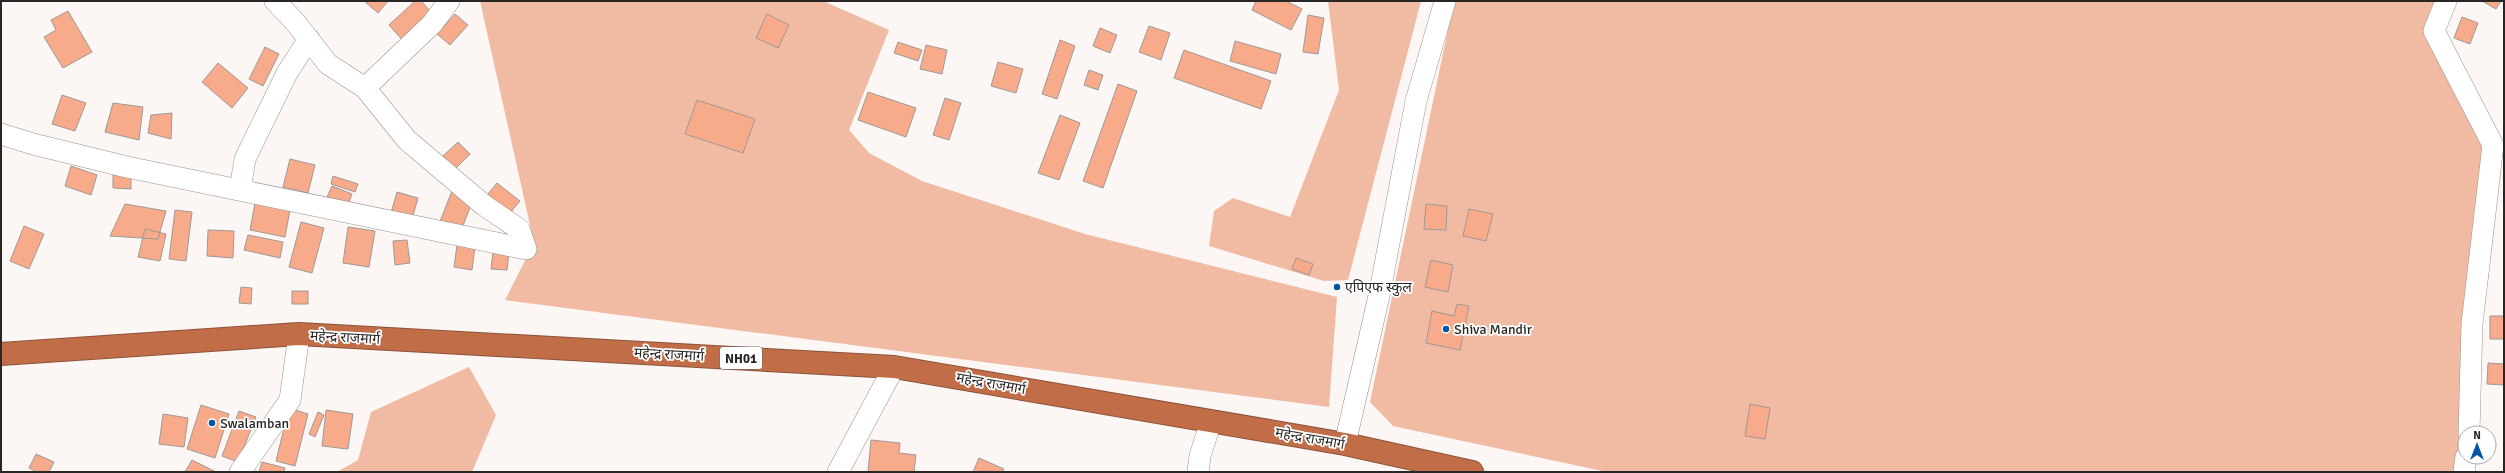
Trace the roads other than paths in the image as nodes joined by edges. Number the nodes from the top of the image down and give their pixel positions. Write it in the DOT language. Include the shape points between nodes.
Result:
graph roads {
  1 [pos="275,1"];
  2 [pos="449,1"];
  3 [pos="1445,1"];
  4 [pos="2446,1"];
  5 [pos="309,39"];
  6 [pos="365,88"];
  7 [pos="1,134"];
  8 [pos="240,190"];
  9 [pos="299,334"];
  10 [pos="1,354"];
  11 [pos="894,366"];
  12 [pos="1211,421"];
  13 [pos="2469,425"];
  14 [pos="1345,444"];
  15 [pos="240,472"];
  16 [pos="838,472"];
  17 [pos="1198,472"];
  18 [pos="1472,472"];
  1 -- 5 [label="street"];
  2 -- 6 [label="street" via="432,24"];
  3 -- 14 [label="street" via="1416,101 1378,296"];
  4 -- 13 [label="street" via="2434,31 2493,145 2472,324"];
  5 -- 6 [label="street" via="328,64"];
  5 -- 8 [label="street" via="287,73 245,159"];
  6 -- 8 [label="street" via="407,140 485,206 519,229 526,249"];
  7 -- 8 [label="street" via="112,163"];
  9 -- 10 [label="highway, महेन्द्र राजमार्ग / NH01"];
  9 -- 11 [label="highway, महेन्द्र राजमार्ग / NH01"];
  9 -- 15 [label="street" via="290,400"];
  11 -- 12 [label="highway, महेन्द्र राजमार्ग / NH01"];
  11 -- 16 [label="street"];
  12 -- 14 [label="highway, महेन्द्र राजमार्ग / NH01"];
  12 -- 17 [label="street" via="1200,456"];
  14 -- 18 [label="highway, महेन्द्र राजमार्ग / NH01"];
}
